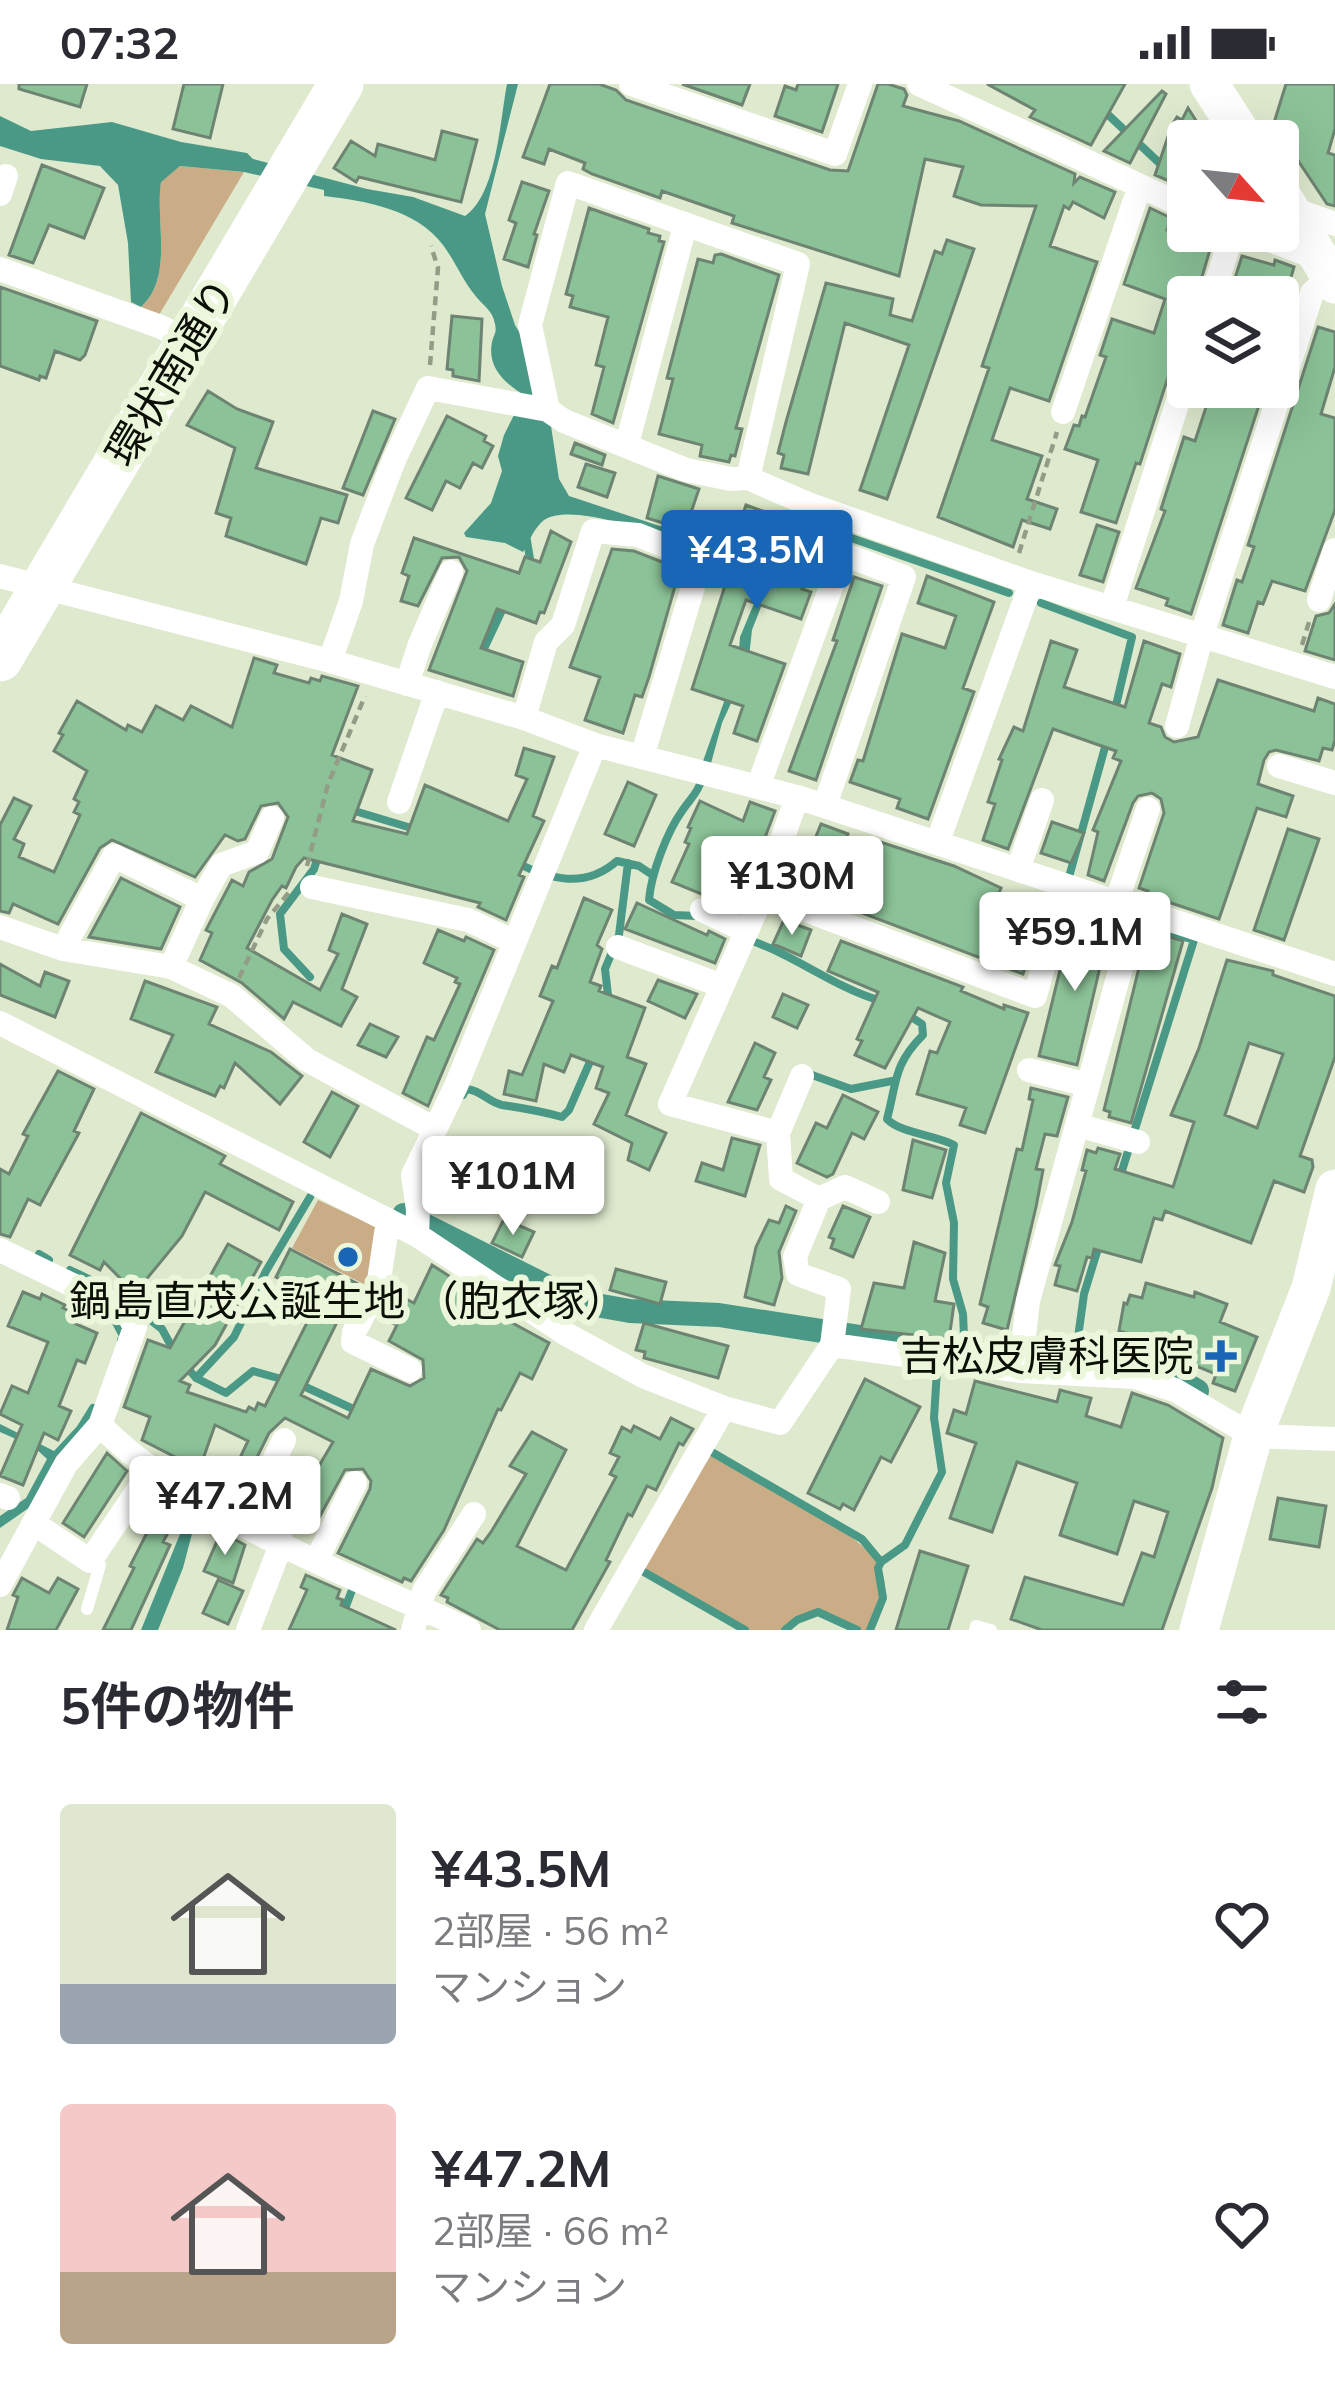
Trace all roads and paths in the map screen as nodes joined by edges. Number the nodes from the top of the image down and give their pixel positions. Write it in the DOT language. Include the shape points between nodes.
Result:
graph roads {
  1 [pos="632,84"];
  2 [pos="860,84"];
  3 [pos="919,84"];
  4 [pos="1209,84"];
  5 [pos="336,85"];
  6 [pos="1232,120"];
  7 [pos="1139,188"];
  8 [pos="1167,199"];
  9 [pos="1299,219"];
  10 [pos="685,226"];
  11 [pos="431,246"];
  12 [pos="1299,250"];
  13 [pos="1330,261"];
  14 [pos="0,269"];
  15 [pos="189,341"];
  16 [pos="428,388"];
  17 [pos="534,406"];
  18 [pos="1176,408"];
  19 [pos="1064,412"];
  20 [pos="627,444"];
  21 [pos="748,478"];
  22 [pos="1335,550"];
  23 [pos="452,572"];
  24 [pos="1022,579"];
  25 [pos="21,582"];
  26 [pos="1318,600"];
  27 [pos="1112,607"];
  28 [pos="1202,635"];
  29 [pos="0,659"];
  30 [pos="330,661"];
  31 [pos="1296,664"];
  32 [pos="374,674"];
  33 [pos="1335,677"];
  34 [pos="407,684"];
  35 [pos="437,692"];
  36 [pos="524,718"];
  37 [pos="1178,725"];
  38 [pos="595,745"];
  39 [pos="642,757"];
  40 [pos="1279,766"];
  41 [pos="1335,783"];
  42 [pos="758,787"];
  43 [pos="797,796"];
  44 [pos="1042,800"];
  45 [pos="399,802"];
  46 [pos="825,806"];
  47 [pos="1148,809"];
  48 [pos="272,818"];
  49 [pos="938,841"];
  50 [pos="1018,870"];
  51 [pos="312,886"];
  52 [pos="1065,887"];
  53 [pos="763,894"];
  54 [pos="202,899"];
  55 [pos="1126,907"];
  56 [pos="702,910"];
  57 [pos="0,927"];
  58 [pos="744,937"];
  59 [pos="514,942"];
  60 [pos="618,947"];
  61 [pos="63,950"];
  62 [pos="171,967"];
  63 [pos="1335,974"];
  64 [pos="722,986"];
  65 [pos="232,995"];
  66 [pos="0,1023"];
  67 [pos="1029,1070"];
  68 [pos="802,1076"];
  69 [pos="1088,1085"];
  70 [pos="1077,1125"];
  71 [pos="435,1130"];
  72 [pos="778,1133"];
  73 [pos="1133,1140"];
  74 [pos="1335,1189"];
  75 [pos="819,1199"];
  76 [pos="878,1202"];
  77 [pos="388,1220"];
  78 [pos="418,1222"];
  79 [pos="0,1250"];
  80 [pos="833,1337"];
  81 [pos="1022,1359"];
  82 [pos="410,1370"];
  83 [pos="724,1408"];
  84 [pos="100,1425"];
  85 [pos="1253,1436"];
  86 [pos="1335,1438"];
  87 [pos="284,1440"];
  88 [pos="153,1468"];
  89 [pos="355,1484"];
  90 [pos="474,1514"];
  91 [pos="35,1524"];
  92 [pos="243,1524"];
  93 [pos="282,1542"];
  94 [pos="317,1558"];
  95 [pos="90,1561"];
  96 [pos="0,1585"];
  97 [pos="87,1609"];
  98 [pos="416,1618"];
  99 [pos="248,1630"];
  100 [pos="469,1630"];
  101 [pos="596,1630"];
  102 [pos="975,1630"];
  103 [pos="991,1630"];
  104 [pos="1199,1630"];
  1 -- 2 [label="street" via="835,154"];
  3 -- 7 [label="street"];
  4 -- 6 [label="main road"];
  5 -- 15 [label="highway, 環状南通り"];
  7 -- 8 [label="street"];
  7 -- 19 [label="street"];
  9 -- 13 [label="main road"];
  10 -- 17 [label="street" via="568,183 530,325"];
  10 -- 20 [label="street"];
  10 -- 21 [label="street" via="798,264"];
  11 -- 16 [label="path" via="438,268"];
  12 -- 13 [label="street"];
  13 -- 28 [label="street" via="1312,292"];
  14 -- 15 [label="street"];
  15 -- 25 [label="highway, 環状南通り"];
  16 -- 17 [label="street"];
  16 -- 30 [label="street" via="362,544"];
  17 -- 20 [label="street"];
  18 -- 27 [label="street"];
  19 -- 24 [label="path"];
  20 -- 21 [label="street" via="686,470"];
  21 -- 24 [label="street"];
  22 -- 26 [label="street"];
  23 -- 34 [label="street"];
  24 -- 27 [label="street"];
  24 -- 49 [label="street"];
  25 -- 29 [label="highway, 環状南通り"];
  25 -- 30 [label="street"];
  26 -- 31 [label="path"];
  27 -- 28 [label="street"];
  28 -- 31 [label="street"];
  28 -- 37 [label="street"];
  30 -- 32 [label="street"];
  31 -- 33 [label="street"];
  32 -- 34 [label="street"];
  32 -- 65 [label="path" via="328,784 311,858 267,919"];
  34 -- 35 [label="street"];
  35 -- 36 [label="street"];
  35 -- 45 [label="street"];
  36 -- 38 [label="street"];
  36 -- 39 [label="street" via="593,531 638,536 701,560"];
  38 -- 39 [label="street"];
  38 -- 59 [label="street"];
  39 -- 42 [label="street"];
  40 -- 41 [label="street"];
  42 -- 43 [label="street"];
  42 -- 46 [label="street" via="843,554 904,577"];
  43 -- 46 [label="street"];
  43 -- 53 [label="street"];
  44 -- 50 [label="street"];
  46 -- 49 [label="street"];
  47 -- 55 [label="street"];
  48 -- 54 [label="street" via="257,852 221,865"];
  49 -- 50 [label="street"];
  50 -- 52 [label="street"];
  51 -- 59 [label="street" via="468,920"];
  52 -- 53 [label="street" via="1035,996"];
  52 -- 55 [label="street"];
  53 -- 58 [label="street"];
  54 -- 61 [label="street" via="114,856"];
  54 -- 62 [label="street"];
  55 -- 63 [label="street"];
  55 -- 69 [label="street"];
  56 -- 58 [label="street"];
  57 -- 61 [label="street"];
  58 -- 64 [label="street"];
  59 -- 71 [label="street"];
  60 -- 64 [label="street"];
  61 -- 62 [label="street"];
  62 -- 65 [label="street"];
  64 -- 72 [label="street" via="670,1104"];
  65 -- 71 [label="street" via="307,1060"];
  66 -- 77 [label="street"];
  67 -- 69 [label="street"];
  68 -- 72 [label="street"];
  69 -- 70 [label="street"];
  70 -- 73 [label="street"];
  70 -- 81 [label="street" via="1028,1301"];
  71 -- 78 [label="street" via="413,1175"];
  72 -- 75 [label="street" via="781,1179"];
  74 -- 85 [label="main road" via="1311,1288"];
  75 -- 76 [label="street" via="844,1187"];
  75 -- 80 [label="street" via="795,1257 798,1274 839,1288"];
  77 -- 78 [label="street"];
  77 -- 82 [label="street" via="378,1287 353,1342"];
  78 -- 83 [label="street" via="518,1303 644,1376"];
  79 -- 84 [label="street" via="130,1318 135,1327"];
  80 -- 81 [label="street"];
  80 -- 83 [label="street" via="779,1423"];
  81 -- 85 [label="street" via="1149,1381"];
  83 -- 101 [label="street"];
  84 -- 88 [label="street"];
  84 -- 91 [label="street" via="66,1464"];
  85 -- 86 [label="street"];
  85 -- 104 [label="main road"];
  87 -- 92 [label="street"];
  88 -- 92 [label="street"];
  88 -- 95 [label="street"];
  89 -- 94 [label="street"];
  90 -- 98 [label="street" via="424,1591"];
  91 -- 95 [label="street"];
  91 -- 96 [label="street"];
  92 -- 93 [label="street"];
  93 -- 94 [label="street"];
  93 -- 99 [label="street"];
  94 -- 98 [label="street"];
  95 -- 97 [label="lane" via="100,1565"];
  98 -- 100 [label="street"];
  102 -- 103 [label="lane"];
}
